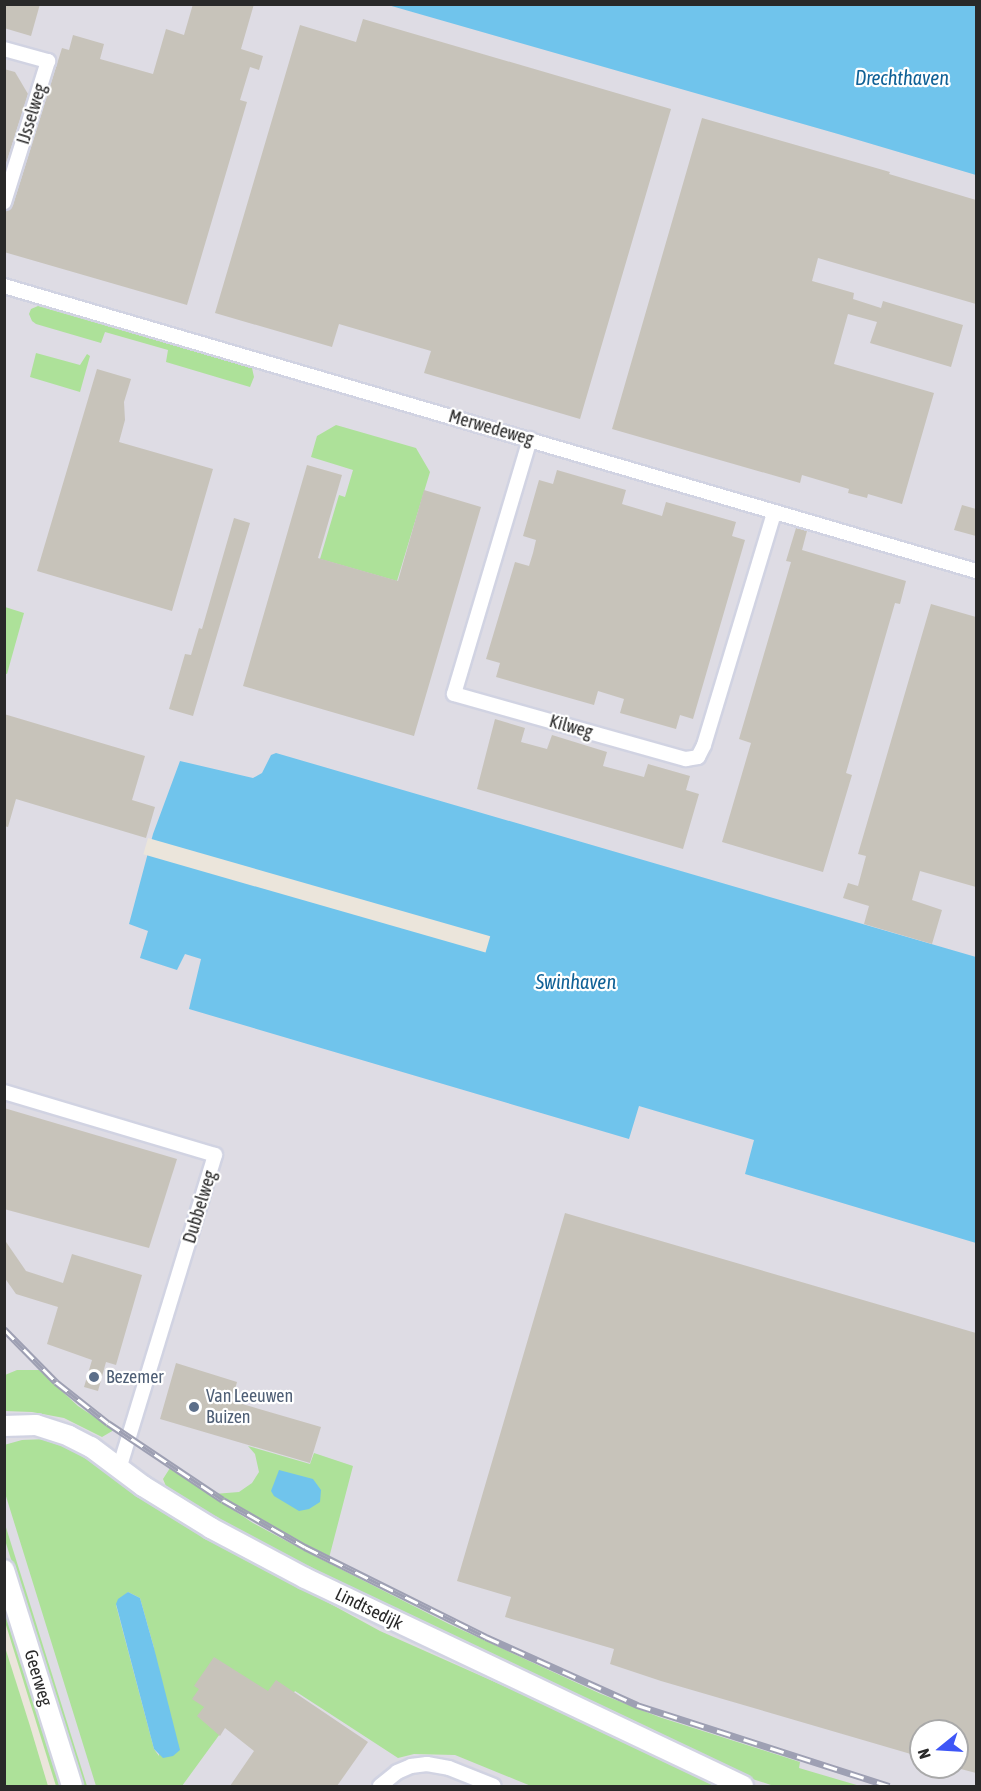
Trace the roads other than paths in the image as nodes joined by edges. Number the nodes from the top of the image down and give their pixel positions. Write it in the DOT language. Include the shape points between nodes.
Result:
graph roads {
  1 [pos="4,49"];
  2 [pos="4,202"];
  3 [pos="4,286"];
  4 [pos="530,440"];
  5 [pos="774,513"];
  6 [pos="976,571"];
  7 [pos="4,1092"];
  8 [pos="4,1426"];
  9 [pos="119,1469"];
  10 [pos="4,1570"];
  11 [pos="72,1786"];
  12 [pos="380,1786"];
  13 [pos="494,1786"];
  14 [pos="743,1786"];
  1 -- 2 [label="street, IJsselweg" via="48,61"];
  3 -- 4 [label="street, Merwedeweg"];
  4 -- 5 [label="street, Merwedeweg"];
  4 -- 5 [label="street, Kilweg" via="454,694 686,759 698,757 705,745"];
  5 -- 6 [label="street, Merwedeweg"];
  7 -- 9 [label="street, Dubbelweg" via="216,1155"];
  8 -- 9 [label="street, Lindtsedijk" via="36,1425 69,1436"];
  9 -- 14 [label="street, Lindtsedijk" via="211,1528 305,1578"];
  10 -- 11 [label="street, Geerweg"];
  12 -- 13 [label="street" via="397,1772 427,1764 449,1768"];
}
